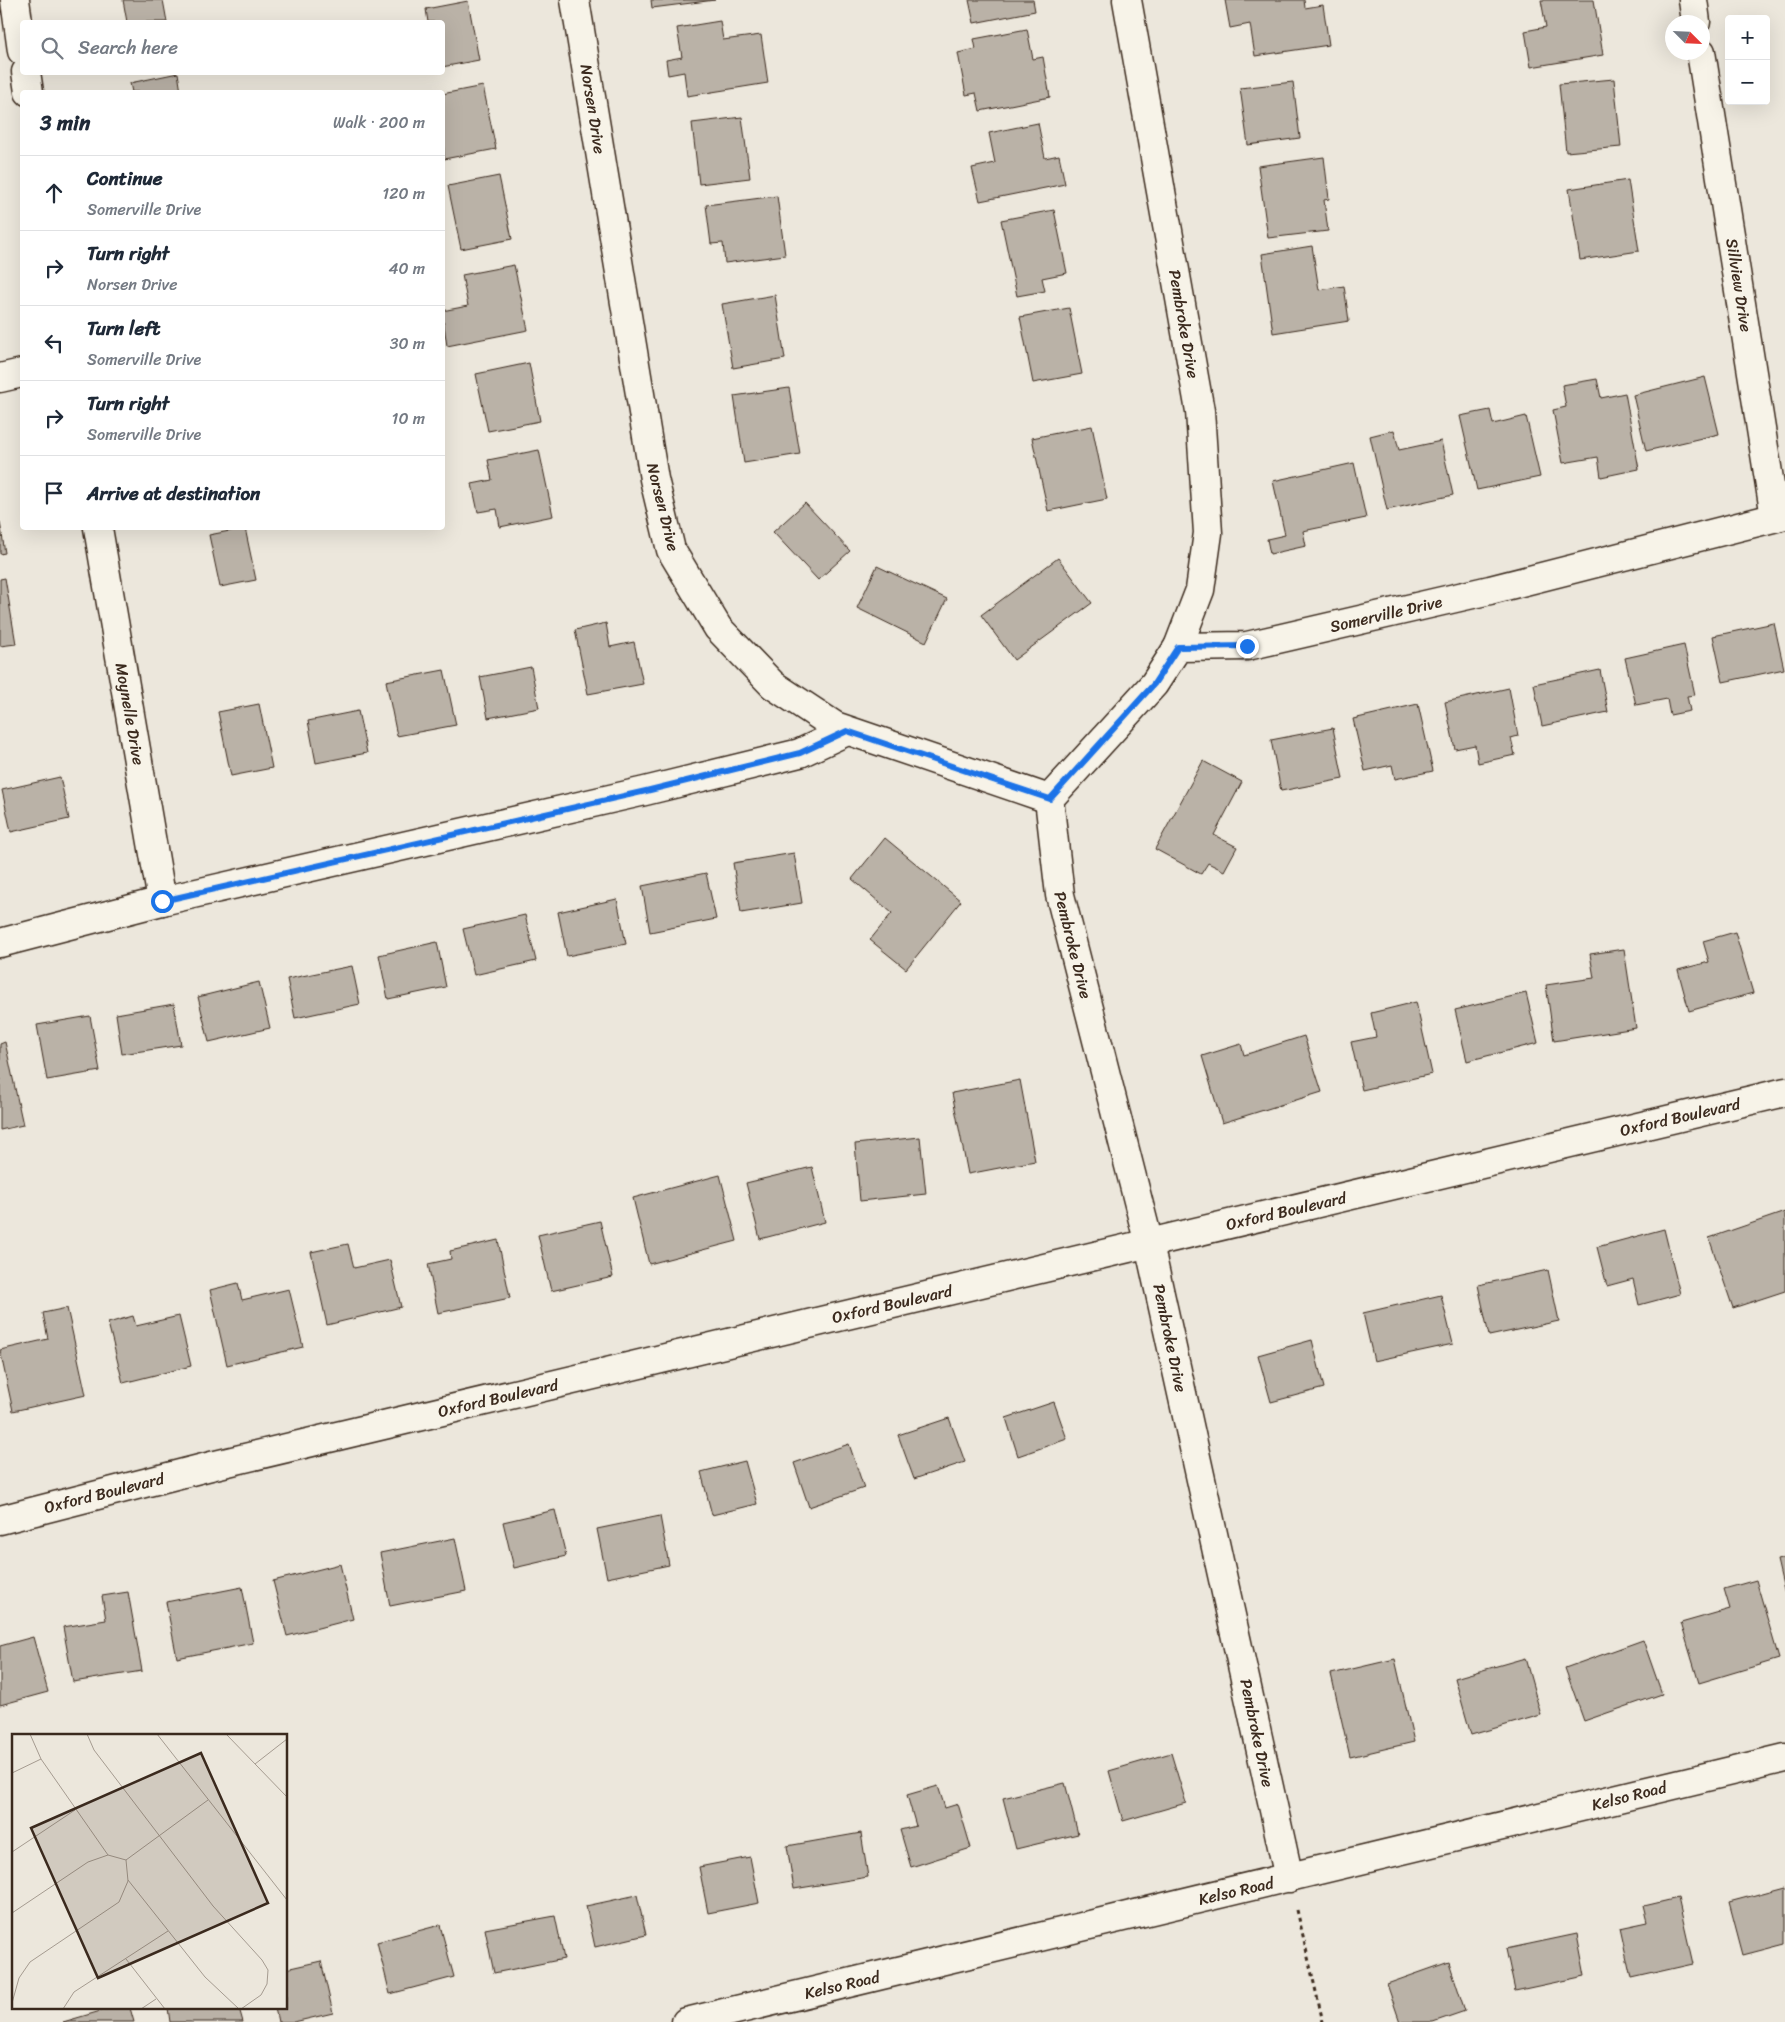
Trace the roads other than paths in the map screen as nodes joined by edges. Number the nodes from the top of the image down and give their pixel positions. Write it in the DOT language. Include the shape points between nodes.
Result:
graph roads {
  1 [pos="15,0"];
  2 [pos="575,0"];
  3 [pos="1127,0"];
  4 [pos="1693,0"];
  5 [pos="1695,15"];
  6 [pos="20,37"];
  7 [pos="1702,60"];
  8 [pos="26,75"];
  9 [pos="29,90"];
  10 [pos="20,373"];
  11 [pos="0,378"];
  12 [pos="1780,516"];
  13 [pos="98,530"];
  14 [pos="1178,647"];
  15 [pos="847,731"];
  16 [pos="1050,799"];
  17 [pos="162,901"];
  18 [pos="0,943"];
  19 [pos="1785,1092"];
  20 [pos="1149,1244"];
  21 [pos="0,1520"];
  22 [pos="1785,1758"];
  23 [pos="1289,1878"];
  24 [pos="686,2022"];
  1 -- 6 [label="street"];
  2 -- 15 [label="street, Norsen Drive" via="654,479 670,550 718,628 766,678"];
  3 -- 14 [label="street, Pembroke Drive" via="1200,412 1208,534 1200,590"];
  4 -- 5 [label="street"];
  7 -- 12 [label="street, Sillview Drive"];
  8 -- 9 [label="street"];
  10 -- 11 [label="street"];
  12 -- 14 [label="street, Somerville Drive" via="1490,590 1247,646"];
  13 -- 17 [label="street, Moynelle Drive"];
  14 -- 16 [label="street" via="1154,684"];
  15 -- 16 [label="street, Norsen Drive"];
  15 -- 17 [label="street" via="800,753"];
  16 -- 20 [label="street, Pembroke Drive" via="1060,896"];
  17 -- 18 [label="street"];
  19 -- 20 [label="street, Oxford Boulevard"];
  20 -- 21 [label="street, Oxford Boulevard" via="211,1466"];
  20 -- 23 [label="street, Pembroke Drive"];
  22 -- 23 [label="street, Kelso Road"];
  23 -- 24 [label="street, Kelso Road"];
}
